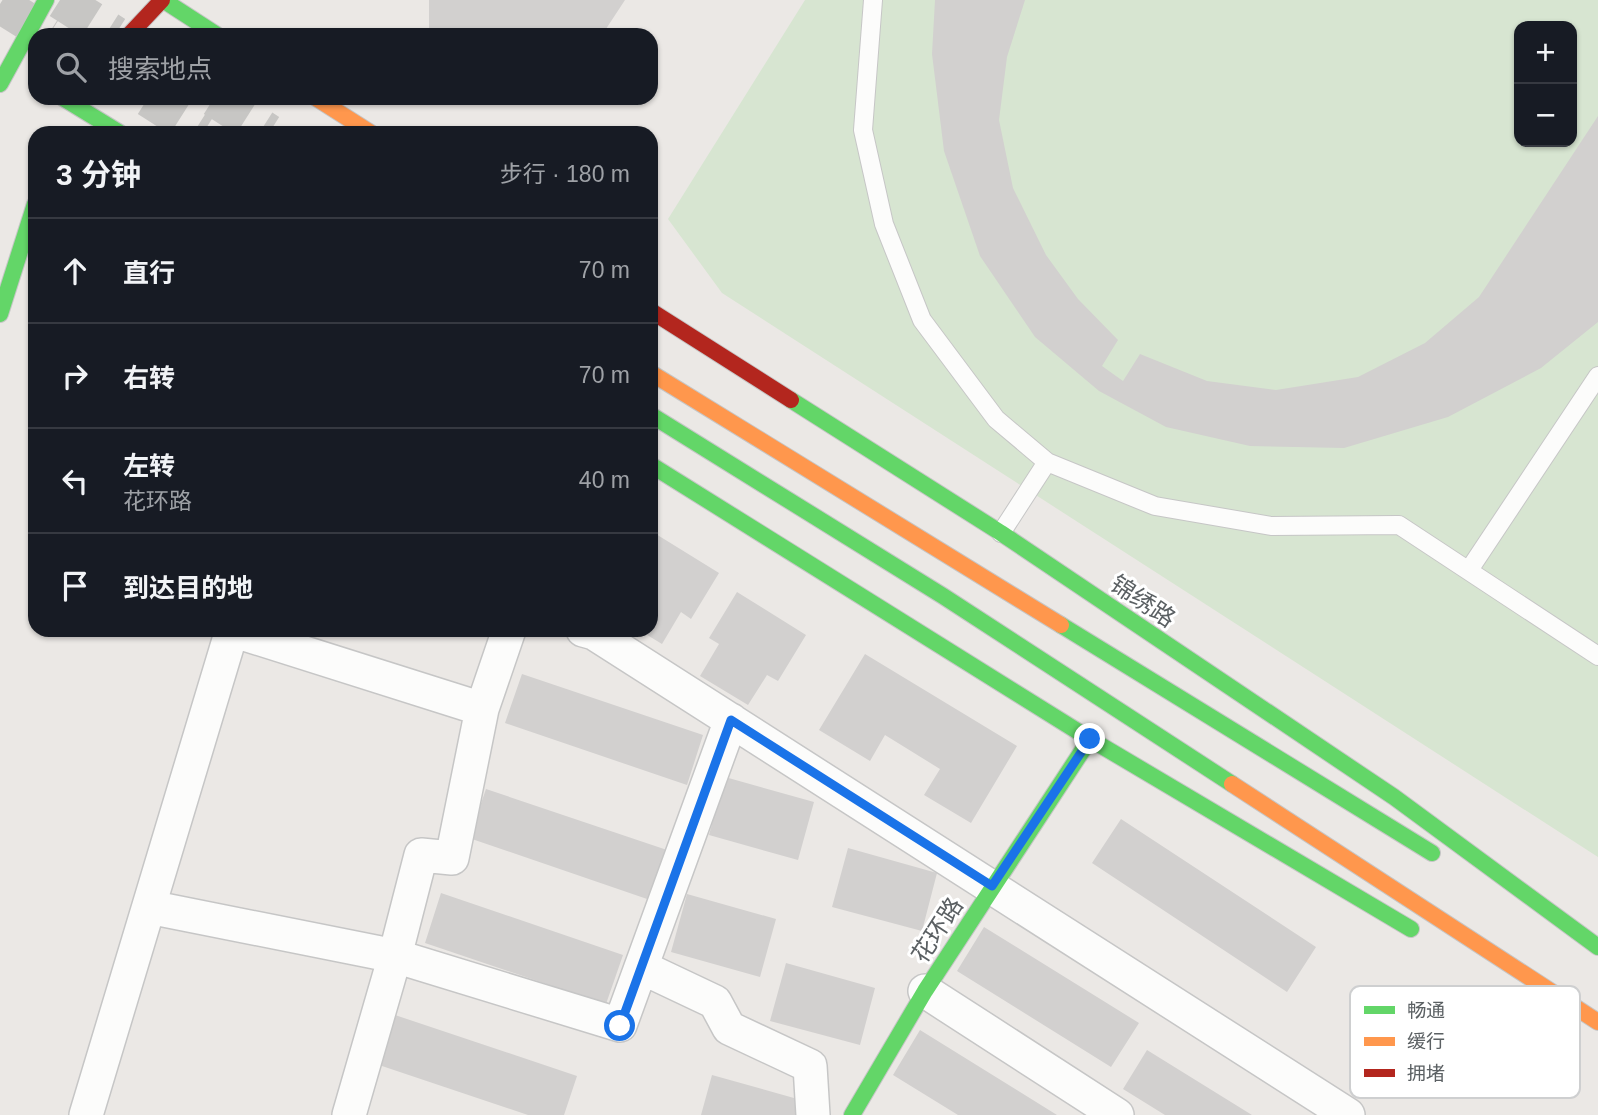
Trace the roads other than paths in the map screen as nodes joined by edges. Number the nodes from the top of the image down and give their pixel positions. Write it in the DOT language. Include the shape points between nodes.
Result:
graph roads {
  1 [pos="46,0"];
  2 [pos="162,0"];
  3 [pos="873,0"];
  4 [pos="136,28"];
  5 [pos="206,28"];
  6 [pos="3,66"];
  7 [pos="27,76"];
  8 [pos="0,85"];
  9 [pos="65,105"];
  10 [pos="76,105"];
  11 [pos="327,105"];
  12 [pos="61,122"];
  13 [pos="109,126"];
  14 [pos="360,126"];
  15 [pos="28,226"];
  16 [pos="0,314"];
  17 [pos="658,315"];
  18 [pos="1598,376"];
  19 [pos="658,377"];
  20 [pos="658,419"];
  21 [pos="1047,462"];
  22 [pos="658,469"];
  23 [pos="1001,533"];
  24 [pos="1469,570"];
  25 [pos="230,637"];
  26 [pos="254,637"];
  27 [pos="507,637"];
  28 [pos="599,637"];
  29 [pos="1598,656"];
  30 [pos="482,709"];
  31 [pos="731,720"];
  32 [pos="1090,739"];
  33 [pos="1447,862"];
  34 [pos="992,886"];
  35 [pos="1493,891"];
  36 [pos="149,907"];
  37 [pos="1421,935"];
  38 [pos="1598,947"];
  39 [pos="1598,955"];
  40 [pos="395,956"];
  41 [pos="641,967"];
  42 [pos="1543,986"];
  43 [pos="925,991"];
  44 [pos="1580,1010"];
  45 [pos="1598,1022"];
  46 [pos="1580,1030"];
  47 [pos="1598,1041"];
  48 [pos="858,1113"];
  49 [pos="86,1115"];
  50 [pos="349,1115"];
  51 [pos="813,1115"];
  52 [pos="1117,1115"];
  53 [pos="1349,1115"];
  1 -- 6 [label="main road"];
  2 -- 4 [label="main road"];
  2 -- 5 [label="main road"];
  3 -- 21 [label="lane" via="863,130 884,224 922,320 996,419"];
  6 -- 7 [label="main road"];
  6 -- 8 [label="main road"];
  9 -- 12 [label="main road"];
  10 -- 13 [label="main road"];
  11 -- 14 [label="main road"];
  15 -- 16 [label="main road"];
  17 -- 23 [label="main road, 锦绣路"];
  18 -- 24 [label="lane"];
  19 -- 33 [label="main road"];
  20 -- 42 [label="main road" via="943,596"];
  21 -- 23 [label="lane"];
  21 -- 24 [label="lane" via="1155,506 1271,526 1399,524"];
  22 -- 32 [label="main road"];
  23 -- 38 [label="main road, 锦绣路" via="1394,797"];
  24 -- 29 [label="lane"];
  25 -- 36 [label="street"];
  26 -- 30 [label="street"];
  27 -- 30 [label="street"];
  28 -- 31 [label="street"];
  30 -- 40 [label="street" via="452,858 421,855"];
  31 -- 34 [label="street"];
  31 -- 41 [label="street"];
  32 -- 34 [label="main road, 花环路"];
  32 -- 37 [label="main road"];
  34 -- 43 [label="main road, 花环路"];
  34 -- 53 [label="street"];
  35 -- 39 [label="main road"];
  36 -- 40 [label="street"];
  36 -- 49 [label="street"];
  40 -- 41 [label="street" via="620,1026"];
  40 -- 50 [label="street"];
  41 -- 51 [label="street" via="715,1002 729,1028 810,1066"];
  43 -- 48 [label="main road, 花环路"];
  43 -- 52 [label="street"];
  44 -- 45 [label="main road"];
  46 -- 47 [label="main road"];
}
